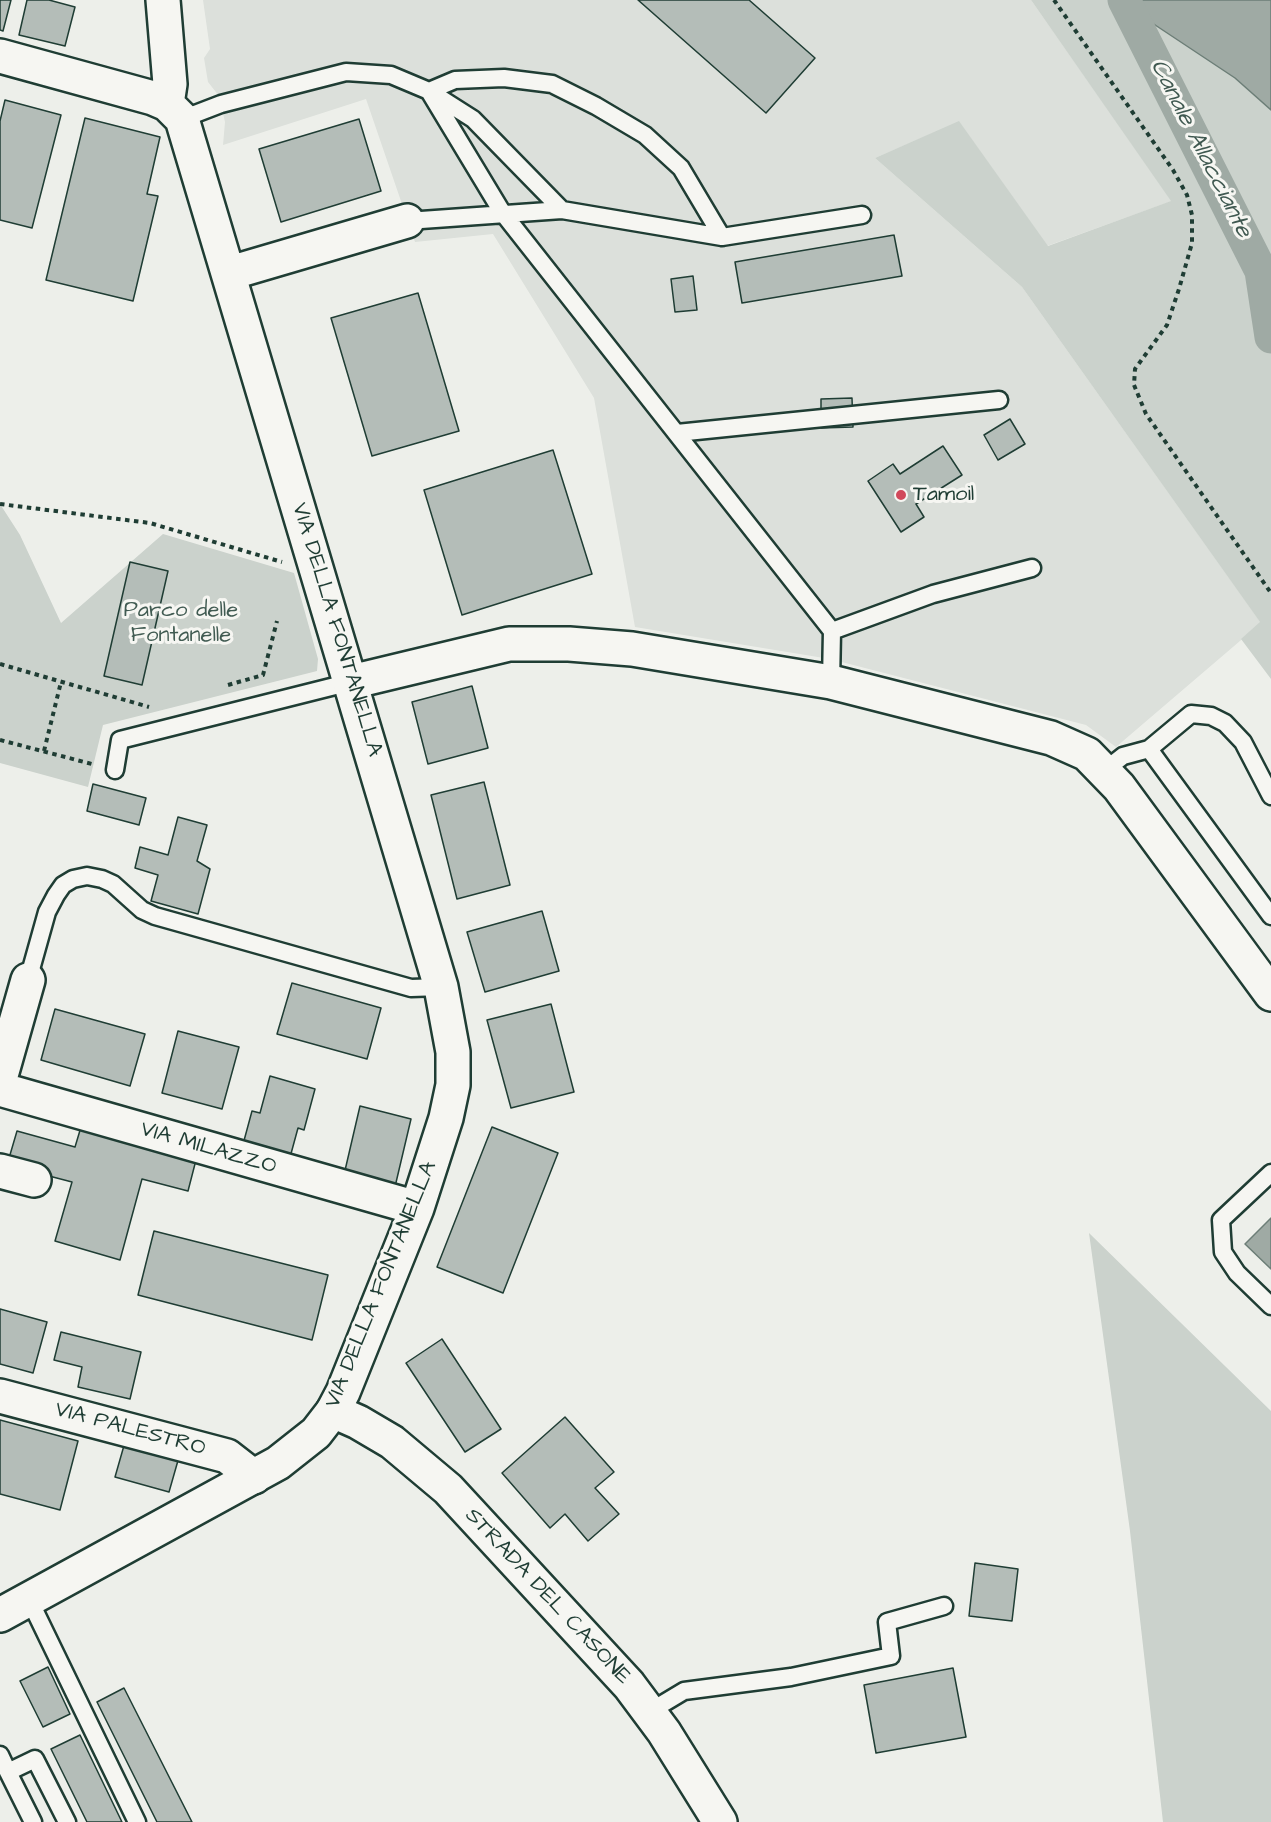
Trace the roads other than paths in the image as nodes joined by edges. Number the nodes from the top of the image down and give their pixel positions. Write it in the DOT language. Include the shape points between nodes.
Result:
graph roads {
  1 [pos="163,0"];
  2 [pos="0,56"];
  3 [pos="429,91"];
  4 [pos="175,111"];
  5 [pos="562,210"];
  6 [pos="502,212"];
  7 [pos="862,215"];
  8 [pos="407,221"];
  9 [pos="722,237"];
  10 [pos="230,273"];
  11 [pos="999,400"];
  12 [pos="677,433"];
  13 [pos="1032,568"];
  14 [pos="832,631"];
  15 [pos="351,682"];
  16 [pos="831,682"];
  17 [pos="1149,748"];
  18 [pos="115,770"];
  19 [pos="1104,771"];
  20 [pos="1271,796"];
  21 [pos="1271,916"];
  22 [pos="27,980"];
  23 [pos="441,987"];
  24 [pos="1271,994"];
  25 [pos="0,1079"];
  26 [pos="0,1089"];
  27 [pos="0,1171"];
  28 [pos="1271,1173"];
  29 [pos="34,1180"];
  30 [pos="417,1208"];
  31 [pos="1271,1306"];
  32 [pos="0,1396"];
  33 [pos="333,1412"];
  34 [pos="254,1477"];
  35 [pos="29,1599"];
  36 [pos="944,1606"];
  37 [pos="0,1615"];
  38 [pos="649,1712"];
  39 [pos="0,1755"];
  40 [pos="8,1772"];
  41 [pos="33,1822"];
  42 [pos="67,1822"];
  43 [pos="137,1822"];
  44 [pos="720,1822"];
  1 -- 4 [label="street, VIA DELLA FONTANELLA"];
  2 -- 4 [label="street"];
  3 -- 4 [label="lane" via="391,75 346,72 221,104"];
  3 -- 5 [label="lane" via="473,119"];
  3 -- 6 [label="lane"];
  3 -- 9 [label="lane" via="456,80 504,78 552,84 645,135 681,168"];
  4 -- 10 [label="street, VIA DELLA FONTANELLA"];
  5 -- 6 [label="lane"];
  5 -- 9 [label="lane"];
  6 -- 8 [label="lane"];
  6 -- 12 [label="lane"];
  7 -- 9 [label="lane"];
  8 -- 10 [label="street"];
  10 -- 15 [label="street, VIA DELLA FONTANELLA"];
  11 -- 12 [label="lane"];
  12 -- 14 [label="lane"];
  13 -- 14 [label="lane" via="933,594"];
  14 -- 16 [label="lane"];
  15 -- 16 [label="street" via="509,644 569,644 632,649"];
  15 -- 18 [label="lane" via="120,740"];
  15 -- 23 [label="street, VIA DELLA FONTANELLA"];
  16 -- 19 [label="street" via="1051,738 1087,754"];
  17 -- 19 [label="lane" via="1123,756"];
  17 -- 20 [label="lane" via="1191,714 1211,716 1225,723 1243,742"];
  17 -- 21 [label="lane"];
  19 -- 24 [label="street"];
  22 -- 23 [label="lane" via="47,912 56,895 68,882 87,876 113,884 142,910 155,916 411,988"];
  22 -- 25 [label="street"];
  23 -- 30 [label="street, VIA DELLA FONTANELLA" via="450,1029 453,1085"];
  26 -- 30 [label="street, VIA MILAZZO"];
  27 -- 29 [label="street"];
  28 -- 31 [label="lane" via="1221,1220 1222,1252 1237,1273"];
  30 -- 33 [label="street, VIA DELLA FONTANELLA"];
  32 -- 34 [label="street, VIA PALESTRO" via="227,1456"];
  33 -- 34 [label="street, VIA DELLA FONTANELLA" via="301,1447"];
  33 -- 38 [label="street, STRADA DEL CASONE" via="392,1442 448,1489 629,1685"];
  34 -- 35 [label="street, VIA DELLA FONTANELLA"];
  35 -- 37 [label="street, VIA DELLA FONTANELLA"];
  35 -- 43 [label="lane"];
  36 -- 38 [label="lane" via="887,1622 891,1656 791,1677 684,1691"];
  38 -- 44 [label="street, STRADA DEL CASONE"];
  39 -- 40 [label="lane"];
  40 -- 41 [label="lane"];
  40 -- 42 [label="lane" via="35,1759"];
}
